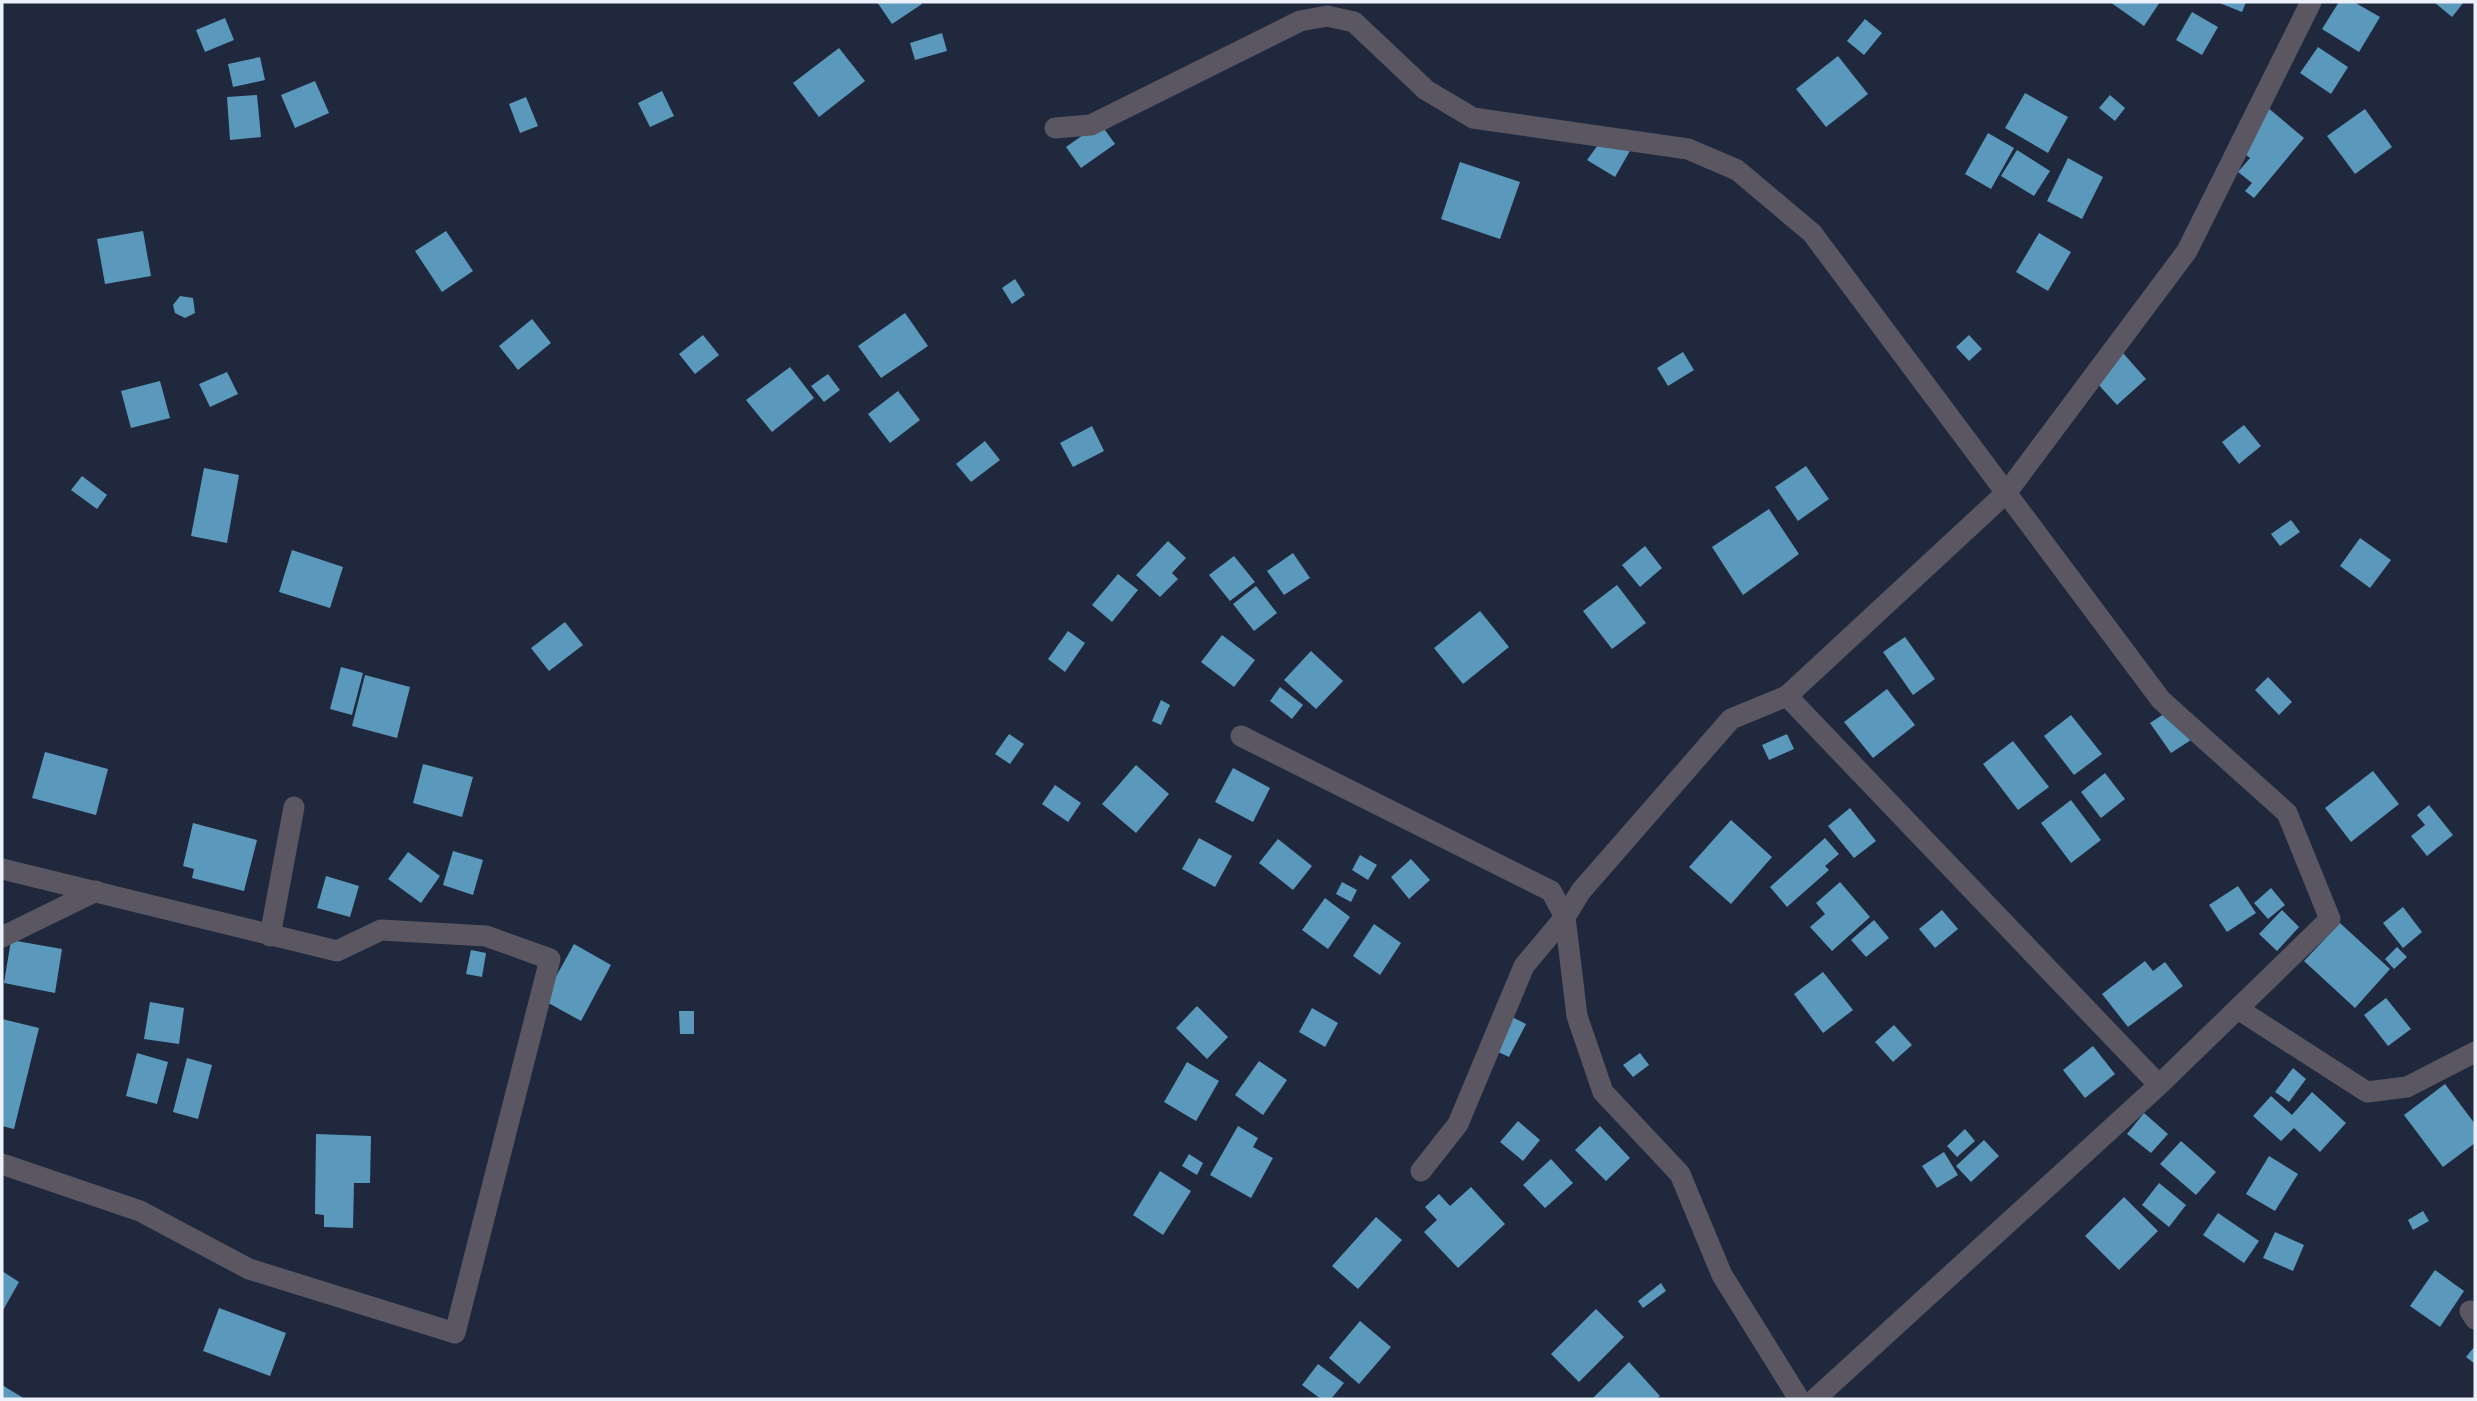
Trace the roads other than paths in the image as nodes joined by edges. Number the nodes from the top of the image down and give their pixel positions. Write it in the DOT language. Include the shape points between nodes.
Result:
graph roads {
  1 [pos="2311,2"];
  2 [pos="1055,128"];
  3 [pos="2007,492"];
  4 [pos="1787,696"];
  5 [pos="1241,736"];
  6 [pos="294,807"];
  7 [pos="2,869"];
  8 [pos="96,891"];
  9 [pos="1565,917"];
  10 [pos="270,936"];
  11 [pos="2,937"];
  12 [pos="2238,1009"];
  13 [pos="2475,1052"];
  14 [pos="2159,1085"];
  15 [pos="2,1164"];
  16 [pos="1421,1171"];
  17 [pos="1799,1399"];
  18 [pos="1815,1399"];
  1 -- 3 [label="street" via="2186,251"];
  2 -- 3 [label="street" via="1091,125 1300,22 1327,16 1354,22 1426,90 1473,118 1688,149 1737,170 1812,233"];
  3 -- 4 [label="street"];
  3 -- 12 [label="street" via="2161,700 2287,813 2330,919"];
  4 -- 9 [label="street" via="1731,719 1581,891"];
  4 -- 14 [label="street"];
  5 -- 9 [label="street" via="1551,891"];
  6 -- 10 [label="street"];
  7 -- 8 [label="street"];
  8 -- 10 [label="street"];
  8 -- 11 [label="street"];
  9 -- 16 [label="street" via="1524,966 1458,1124"];
  9 -- 17 [label="street" via="1577,1016 1603,1092 1680,1174 1722,1275"];
  10 -- 15 [label="street" via="337,951 381,930 486,936 550,959 455,1333 249,1269 140,1211"];
  12 -- 13 [label="street" via="2367,1091 2407,1087"];
  12 -- 14 [label="street"];
  14 -- 18 [label="street"];
}
